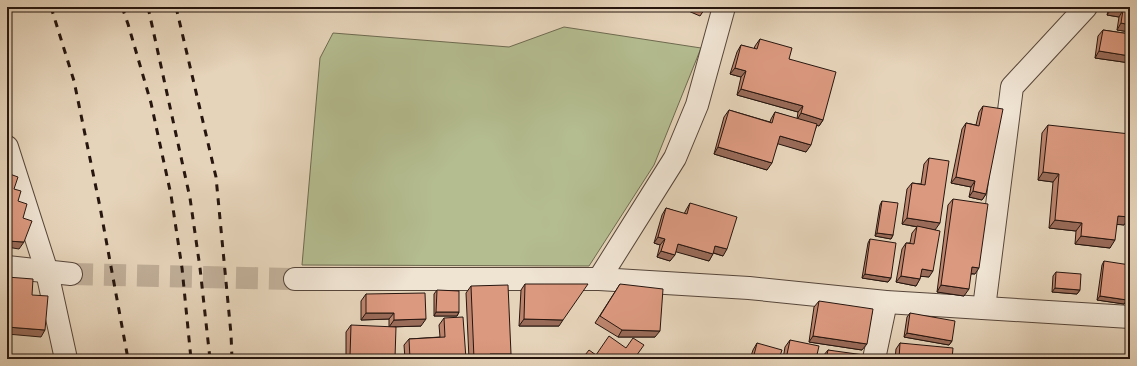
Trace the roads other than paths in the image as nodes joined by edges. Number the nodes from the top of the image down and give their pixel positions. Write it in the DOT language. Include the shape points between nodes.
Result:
graph roads {
  1 [pos="724,7"];
  2 [pos="1086,7"];
  3 [pos="7,147"];
  4 [pos="7,267"];
  5 [pos="47,272"];
  6 [pos="71,274"];
  7 [pos="295,279"];
  8 [pos="599,279"];
  9 [pos="886,302"];
  10 [pos="984,308"];
  11 [pos="1130,317"];
  12 [pos="64,352"];
  13 [pos="874,359"];
  1 -- 8 [label="street" via="697,105 675,158"];
  2 -- 10 [label="street" via="1012,87"];
  3 -- 5 [label="street"];
  4 -- 5 [label="street"];
  5 -- 6 [label="street"];
  5 -- 12 [label="street"];
  7 -- 8 [label="street"];
  8 -- 9 [label="street" via="749,288"];
  9 -- 10 [label="street"];
  9 -- 13 [label="street"];
  10 -- 11 [label="street"];
}
